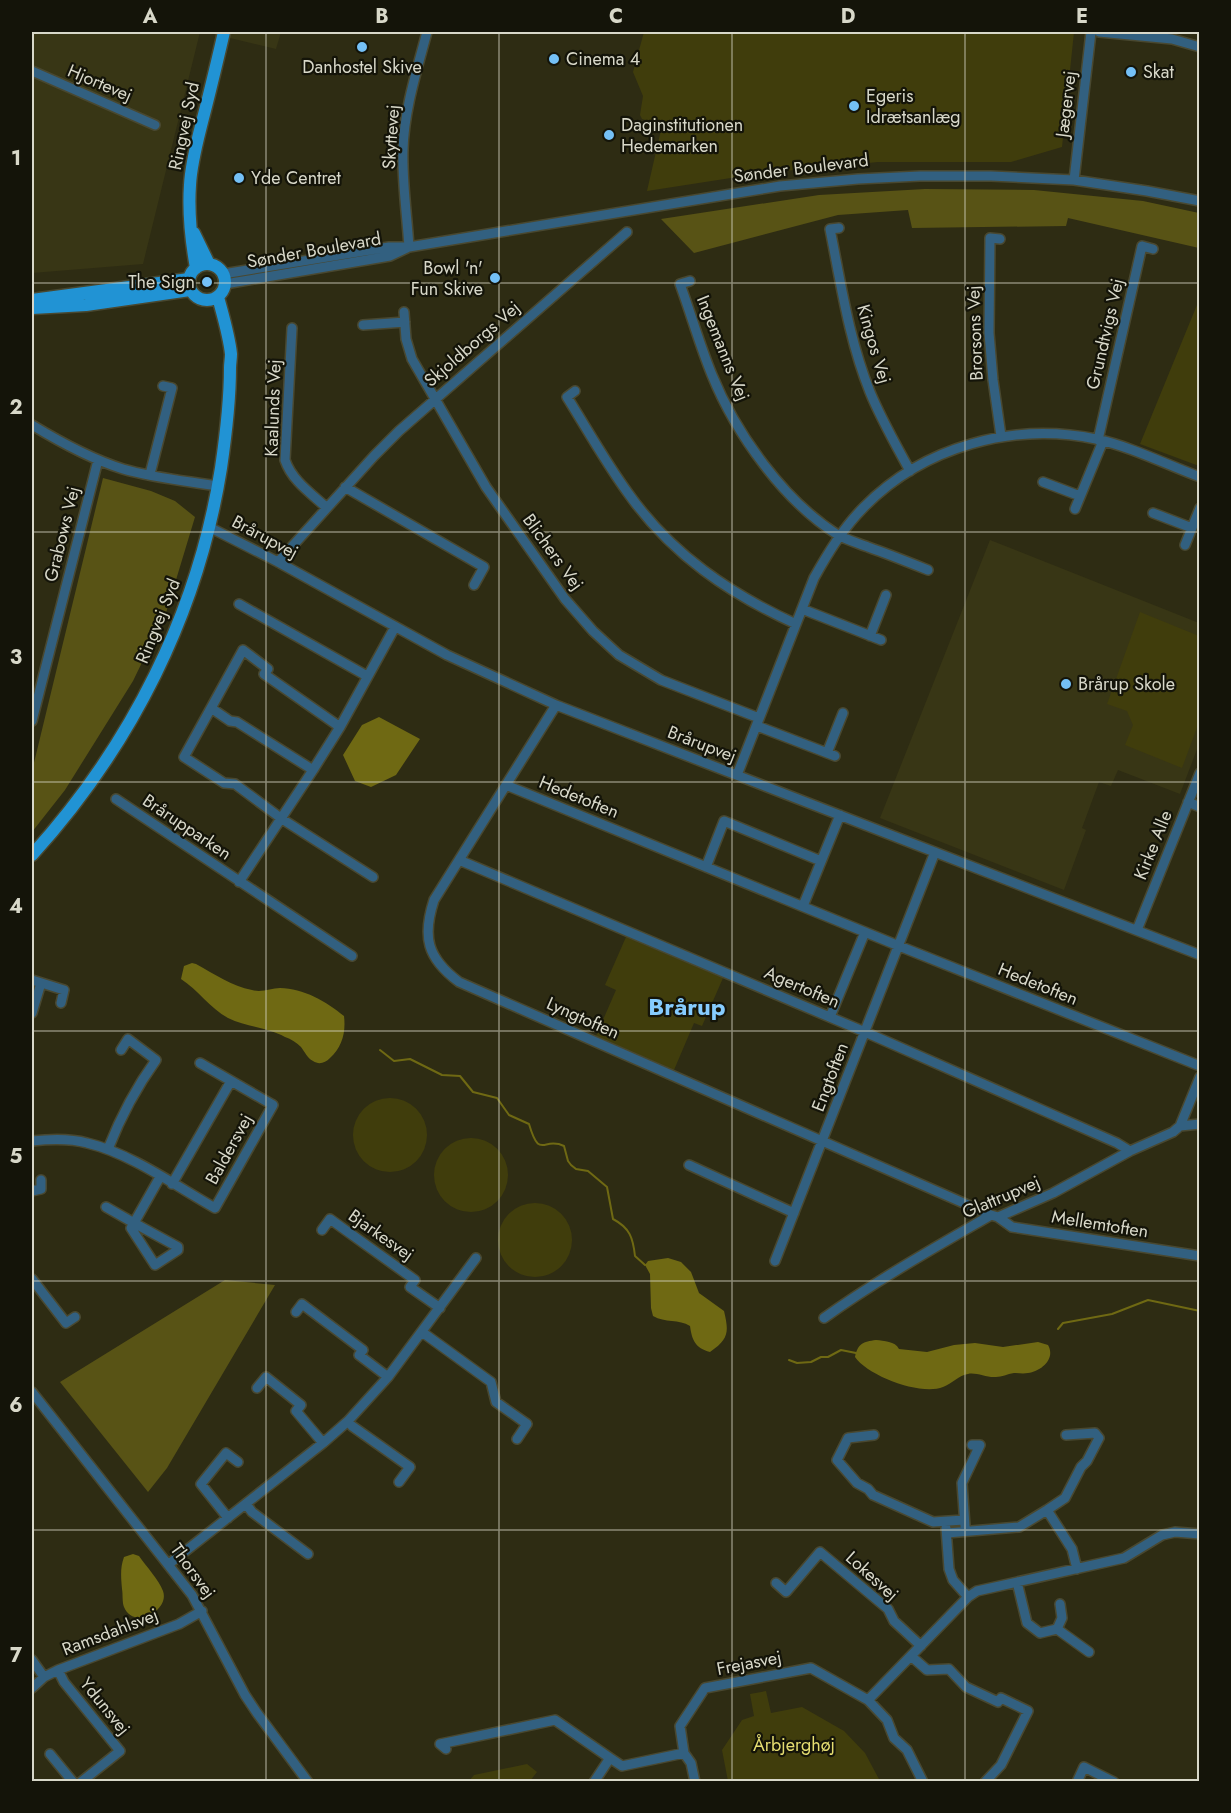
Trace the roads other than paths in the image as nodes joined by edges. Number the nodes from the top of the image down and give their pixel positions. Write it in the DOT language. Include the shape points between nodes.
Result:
graph roads {
  1 [pos="224,32"];
  2 [pos="427,32"];
  3 [pos="1091,32"];
  4 [pos="1099,32"];
  5 [pos="1200,47"];
  6 [pos="32,71"];
  7 [pos="155,125"];
  8 [pos="1074,180"];
  9 [pos="1200,201"];
  10 [pos="839,228"];
  11 [pos="192,229"];
  12 [pos="627,232"];
  13 [pos="1000,239"];
  14 [pos="409,247"];
  15 [pos="1153,249"];
  16 [pos="209,264"];
  17 [pos="196,268"];
  18 [pos="224,279"];
  19 [pos="690,281"];
  20 [pos="190,284"];
  21 [pos="213,299"];
  22 [pos="32,300"];
  23 [pos="32,308"];
  24 [pos="404,312"];
  25 [pos="405,322"];
  26 [pos="363,325"];
  27 [pos="292,328"];
  28 [pos="163,386"];
  29 [pos="575,391"];
  30 [pos="435,398"];
  31 [pos="32,425"];
  32 [pos="1000,436"];
  33 [pos="1100,440"];
  34 [pos="98,460"];
  35 [pos="910,471"];
  36 [pos="150,474"];
  37 [pos="1200,477"];
  38 [pos="1043,482"];
  39 [pos="218,486"];
  40 [pos="345,487"];
  41 [pos="1080,496"];
  42 [pos="327,508"];
  43 [pos="1200,508"];
  44 [pos="1075,509"];
  45 [pos="1154,513"];
  46 [pos="209,527"];
  47 [pos="1192,528"];
  48 [pos="839,536"];
  49 [pos="1185,544"];
  50 [pos="278,562"];
  51 [pos="928,570"];
  52 [pos="474,585"];
  53 [pos="886,595"];
  54 [pos="239,604"];
  55 [pos="802,609"];
  56 [pos="796,624"];
  57 [pos="395,627"];
  58 [pos="870,636"];
  59 [pos="881,640"];
  60 [pos="368,676"];
  61 [pos="556,705"];
  62 [pos="211,708"];
  63 [pos="843,713"];
  64 [pos="32,721"];
  65 [pos="758,722"];
  66 [pos="340,727"];
  67 [pos="313,770"];
  68 [pos="1200,772"];
  69 [pos="736,775"];
  70 [pos="506,785"];
  71 [pos="116,799"];
  72 [pos="1188,802"];
  73 [pos="1200,807"];
  74 [pos="840,815"];
  75 [pos="282,819"];
  76 [pos="935,852"];
  77 [pos="32,855"];
  78 [pos="459,860"];
  79 [pos="821,861"];
  80 [pos="706,867"];
  81 [pos="373,877"];
  82 [pos="239,882"];
  83 [pos="803,906"];
  84 [pos="1137,930"];
  85 [pos="865,932"];
  86 [pos="899,946"];
  87 [pos="1200,955"];
  88 [pos="352,956"];
  89 [pos="36,981"];
  90 [pos="61,1003"];
  91 [pos="32,1013"];
  92 [pos="830,1017"];
  93 [pos="865,1032"];
  94 [pos="121,1050"];
  95 [pos="200,1063"];
  96 [pos="1200,1066"];
  97 [pos="1200,1077"];
  98 [pos="231,1081"];
  99 [pos="1200,1124"];
  100 [pos="1180,1126"];
  101 [pos="32,1141"];
  102 [pos="822,1142"];
  103 [pos="108,1149"];
  104 [pos="1130,1151"];
  105 [pos="689,1166"];
  106 [pos="160,1177"];
  107 [pos="41,1180"];
  108 [pos="172,1184"];
  109 [pos="32,1191"];
  110 [pos="106,1207"];
  111 [pos="794,1213"];
  112 [pos="994,1216"];
  113 [pos="134,1223"];
  114 [pos="322,1230"];
  115 [pos="1200,1256"];
  116 [pos="476,1258"];
  117 [pos="775,1261"];
  118 [pos="32,1279"];
  119 [pos="440,1308"];
  120 [pos="296,1312"];
  121 [pos="75,1317"];
  122 [pos="824,1318"];
  123 [pos="422,1332"];
  124 [pos="388,1377"];
  125 [pos="257,1388"];
  126 [pos="32,1392"];
  127 [pos="348,1421"];
  128 [pos="874,1435"];
  129 [pos="1066,1435"];
  130 [pos="517,1439"];
  131 [pos="323,1443"];
  132 [pos="972,1445"];
  133 [pos="238,1462"];
  134 [pos="399,1482"];
  135 [pos="246,1504"];
  136 [pos="1047,1510"];
  137 [pos="228,1518"];
  138 [pos="964,1520"];
  139 [pos="946,1521"];
  140 [pos="965,1532"];
  141 [pos="947,1533"];
  142 [pos="1200,1534"];
  143 [pos="308,1554"];
  144 [pos="169,1564"];
  145 [pos="1077,1569"];
  146 [pos="1017,1582"];
  147 [pos="776,1583"];
  148 [pos="968,1597"];
  149 [pos="1060,1604"];
  150 [pos="202,1611"];
  151 [pos="1057,1629"];
  152 [pos="921,1646"];
  153 [pos="1089,1652"];
  154 [pos="911,1656"];
  155 [pos="32,1660"];
  156 [pos="58,1670"];
  157 [pos="44,1677"];
  158 [pos="32,1688"];
  159 [pos="868,1700"];
  160 [pos="446,1749"];
  161 [pos="684,1753"];
  162 [pos="50,1754"];
  163 [pos="610,1758"];
  164 [pos="73,1782"];
  165 [pos="81,1782"];
  166 [pos="308,1782"];
  167 [pos="594,1782"];
  168 [pos="695,1782"];
  169 [pos="923,1782"];
  170 [pos="985,1782"];
  171 [pos="1077,1782"];
  172 [pos="1114,1782"];
  1 -- 11 [label="main road, Ringvej Syd" via="190,183"];
  2 -- 14 [label="street, Skyttevej" via="404,136"];
  3 -- 8 [label="street, Jægervej"];
  4 -- 5 [label="street" via="1172,39"];
  6 -- 7 [label="street, Hjortevej"];
  8 -- 9 [label="street, Sønder Boulevard"];
  8 -- 14 [label="street, Sønder Boulevard" via="920,176 802,184"];
  10 -- 35 [label="street, Kingos Vej" via="830,229 857,355 870,392"];
  11 -- 16 [label="main road, Ringvej Syd"];
  11 -- 17 [label="main road, Ringvej Syd"];
  12 -- 30 [label="street, Skjoldborgs Vej"];
  13 -- 32 [label="street, Brorsons Vej" via="990,238 989,333"];
  14 -- 18 [label="street, Sønder Boulevard" via="388,247"];
  15 -- 33 [label="street, Grundtvigs Vej" via="1142,246"];
  16 -- 17 [label="main road"];
  16 -- 18 [label="main road" via="218,268"];
  17 -- 20 [label="main road"];
  18 -- 21 [label="main road" via="224,289"];
  19 -- 48 [label="street, Ingemanns Vej" via="680,284 712,375 728,408 783,486"];
  20 -- 21 [label="main road" via="198,298"];
  20 -- 22 [label="main road"];
  20 -- 23 [label="main road" via="86,305"];
  21 -- 39 [label="main road, Ringvej Syd" via="230,366 227,431"];
  24 -- 25 [label="street, Blichers Vej"];
  25 -- 26 [label="street"];
  25 -- 30 [label="street, Blichers Vej" via="412,359"];
  27 -- 42 [label="street, Kaalunds Vej" via="285,460 293,476"];
  28 -- 36 [label="street" via="172,388"];
  29 -- 56 [label="street" via="567,397 629,494 654,525 705,572 760,607"];
  30 -- 40 [label="street, Skjoldborgs Vej"];
  30 -- 65 [label="street, Blichers Vej" via="486,487 565,599 593,631 619,655 661,680"];
  31 -- 34 [label="street"];
  32 -- 33 [label="street" via="1064,434"];
  32 -- 35 [label="street" via="941,454"];
  33 -- 37 [label="street"];
  33 -- 41 [label="street"];
  34 -- 36 [label="street"];
  34 -- 64 [label="street, Grabows Vej"];
  35 -- 48 [label="street" via="864,507"];
  36 -- 39 [label="street"];
  38 -- 41 [label="street"];
  39 -- 46 [label="main road, Ringvej Syd"];
  40 -- 42 [label="street, Skjoldborgs Vej"];
  40 -- 52 [label="street" via="484,567"];
  41 -- 44 [label="street"];
  42 -- 50 [label="street, Skjoldborgs Vej"];
  43 -- 47 [label="street"];
  45 -- 47 [label="street"];
  46 -- 50 [label="street, Brårupvej"];
  46 -- 77 [label="main road, Ringvej Syd" via="182,614 147,693 99,772"];
  47 -- 49 [label="street"];
  48 -- 51 [label="street"];
  48 -- 55 [label="street" via="814,578"];
  50 -- 57 [label="street, Brårupvej"];
  53 -- 58 [label="street"];
  54 -- 60 [label="street"];
  55 -- 56 [label="street"];
  55 -- 58 [label="street"];
  56 -- 65 [label="street"];
  57 -- 60 [label="street, Brårupparken"];
  57 -- 61 [label="street, Brårupvej" via="481,672"];
  58 -- 59 [label="street"];
  60 -- 66 [label="street, Brårupparken"];
  61 -- 69 [label="street, Brårupvej"];
  61 -- 70 [label="street, Lyngtoften"];
  62 -- 66 [label="street" via="243,650 267,669 264,674"];
  62 -- 67 [label="street"];
  62 -- 75 [label="street" via="184,757 224,783 235,784"];
  63 -- 65 [label="street, Blichers Vej" via="831,755"];
  65 -- 69 [label="street"];
  66 -- 67 [label="street, Brårupparken"];
  67 -- 75 [label="street, Brårupparken"];
  68 -- 72 [label="street, Kirke Alle"];
  69 -- 74 [label="street, Brårupvej"];
  70 -- 78 [label="street, Lyngtoften"];
  70 -- 80 [label="street, Hedetoften"];
  71 -- 82 [label="street, Brårupparken"];
  72 -- 73 [label="street"];
  72 -- 84 [label="street, Kirke Alle"];
  74 -- 76 [label="street, Brårupvej"];
  74 -- 79 [label="street"];
  75 -- 81 [label="street"];
  75 -- 82 [label="street, Brårupparken"];
  76 -- 84 [label="street, Brårupvej"];
  76 -- 86 [label="street, Engtoften"];
  78 -- 92 [label="street, Agertoften"];
  78 -- 102 [label="street, Lyngtoften" via="428,916 429,946 444,971 459,982"];
  79 -- 80 [label="street" via="724,821"];
  79 -- 83 [label="street"];
  80 -- 83 [label="street, Hedetoften"];
  82 -- 88 [label="street, Brårupparken"];
  83 -- 85 [label="street, Hedetoften"];
  84 -- 87 [label="street, Brårupvej"];
  85 -- 86 [label="street, Hedetoften"];
  85 -- 92 [label="street"];
  86 -- 93 [label="street, Engtoften"];
  86 -- 96 [label="street, Hedetoften"];
  89 -- 90 [label="street" via="64,990"];
  89 -- 91 [label="street"];
  92 -- 93 [label="street, Agertoften"];
  93 -- 102 [label="street, Engtoften"];
  93 -- 104 [label="street, Agertoften"];
  94 -- 103 [label="street" via="128,1039 156,1060 126,1106"];
  95 -- 98 [label="street, Baldersvej"];
  97 -- 100 [label="street"];
  98 -- 108 [label="street, Baldersvej"];
  98 -- 108 [label="street, Baldersvej" via="273,1105 215,1208"];
  99 -- 100 [label="street, Glattrupvej"];
  100 -- 104 [label="street, Glattrupvej"];
  101 -- 103 [label="street, Baldersvej" via="69,1140"];
  102 -- 111 [label="street, Engtoften"];
  102 -- 112 [label="street, Lyngtoften"];
  103 -- 106 [label="street, Baldersvej"];
  104 -- 112 [label="street, Glattrupvej" via="1053,1193"];
  105 -- 111 [label="street"];
  106 -- 108 [label="street, Baldersvej"];
  106 -- 113 [label="street"];
  107 -- 109 [label="street" via="40,1189"];
  110 -- 113 [label="street"];
  111 -- 117 [label="street, Engtoften"];
  112 -- 115 [label="street, Mellemtoften" via="1012,1227"];
  112 -- 122 [label="street, Glattrupvej" via="918,1257"];
  113 -- 113 [label="street" via="178,1247 178,1250 155,1266 131,1228"];
  114 -- 119 [label="street, Bjarkesvej" via="330,1219 415,1280 410,1287"];
  116 -- 119 [label="street"];
  118 -- 121 [label="street" via="66,1323"];
  119 -- 123 [label="street"];
  120 -- 124 [label="street" via="302,1304 363,1350 359,1355"];
  123 -- 124 [label="street"];
  123 -- 130 [label="street" via="491,1382 496,1402 527,1424"];
  124 -- 127 [label="street"];
  125 -- 131 [label="street" via="266,1377 301,1405 297,1411"];
  126 -- 144 [label="street, Thorsvej"];
  127 -- 131 [label="street"];
  127 -- 134 [label="street" via="410,1467"];
  128 -- 139 [label="street" via="848,1438 837,1460 873,1495 933,1522"];
  129 -- 136 [label="street" via="1095,1432 1099,1438 1065,1498"];
  131 -- 135 [label="street"];
  132 -- 138 [label="street" via="980,1445 962,1483"];
  133 -- 137 [label="street" via="226,1453 201,1484"];
  135 -- 137 [label="street"];
  135 -- 143 [label="street"];
  136 -- 140 [label="street" via="1019,1527"];
  136 -- 145 [label="street" via="1072,1550"];
  137 -- 144 [label="street"];
  138 -- 139 [label="street"];
  138 -- 140 [label="street"];
  139 -- 141 [label="street"];
  140 -- 141 [label="street"];
  141 -- 148 [label="street" via="953,1580"];
  142 -- 145 [label="street" via="1162,1535 1124,1558"];
  144 -- 150 [label="street, Thorsvej"];
  145 -- 146 [label="street"];
  146 -- 148 [label="street" via="977,1591"];
  146 -- 151 [label="street" via="1027,1623 1040,1633"];
  147 -- 152 [label="street, Lokesvej" via="786,1592 820,1552 888,1609 894,1621"];
  148 -- 152 [label="street"];
  149 -- 151 [label="street" via="1062,1618"];
  150 -- 156 [label="street, Ramsdahlsvej" via="179,1624"];
  150 -- 166 [label="street, Thorsvej" via="245,1695"];
  151 -- 153 [label="street"];
  152 -- 154 [label="street"];
  154 -- 159 [label="street"];
  154 -- 170 [label="street" via="927,1670 949,1670 966,1687 1028,1711 1001,1765"];
  155 -- 157 [label="street"];
  156 -- 157 [label="street, Ramsdahlsvej"];
  156 -- 165 [label="street, Ydunsvej" via="120,1751"];
  157 -- 158 [label="street, Ramsdahlsvej"];
  159 -- 161 [label="street, Frejasvej" via="811,1668 705,1688 680,1726"];
  159 -- 169 [label="street" via="887,1720"];
  160 -- 163 [label="street" via="440,1744 555,1720"];
  161 -- 163 [label="street" via="622,1766"];
  161 -- 168 [label="street, Frejasvej"];
  162 -- 164 [label="street"];
  163 -- 167 [label="street"];
  171 -- 172 [label="street" via="1084,1767"];
}
